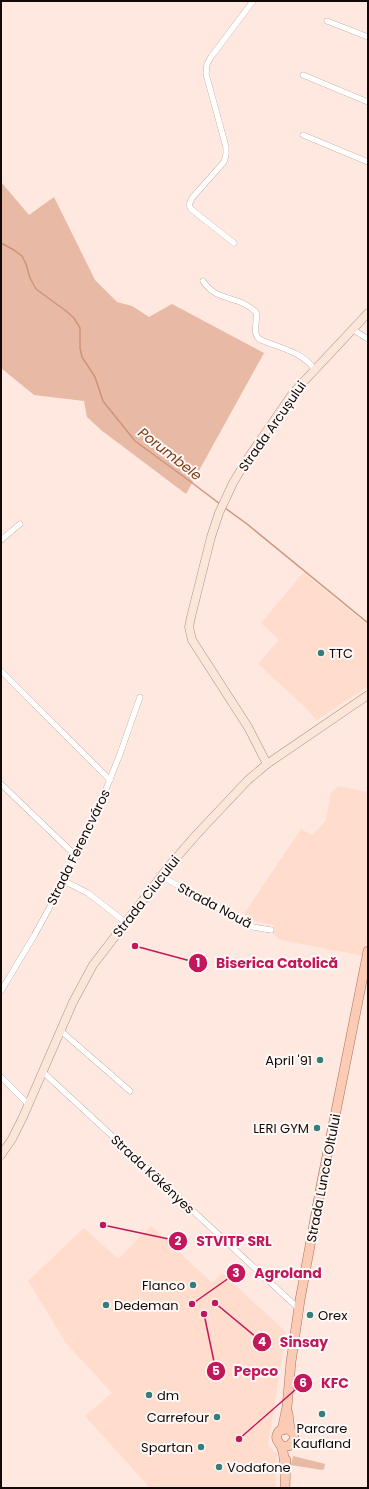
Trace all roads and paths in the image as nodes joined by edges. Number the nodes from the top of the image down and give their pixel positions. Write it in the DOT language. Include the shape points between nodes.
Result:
graph roads {
  1 [pos="253,1"];
  2 [pos="327,21"];
  3 [pos="368,37"];
  4 [pos="303,75"];
  5 [pos="368,102"];
  6 [pos="303,135"];
  7 [pos="368,162"];
  8 [pos="234,243"];
  9 [pos="203,280"];
  10 [pos="368,313"];
  11 [pos="352,329"];
  12 [pos="368,339"];
  13 [pos="314,369"];
  14 [pos="20,524"];
  15 [pos="1,540"];
  16 [pos="1,671"];
  17 [pos="367,696"];
  18 [pos="140,697"];
  19 [pos="267,764"];
  20 [pos="110,780"];
  21 [pos="1,784"];
  22 [pos="76,856"];
  23 [pos="161,876"];
  24 [pos="64,881"];
  25 [pos="125,922"];
  26 [pos="271,930"];
  27 [pos="368,951"];
  28 [pos="1,991"];
  29 [pos="61,1031"];
  30 [pos="42,1072"];
  31 [pos="1,1077"];
  32 [pos="130,1091"];
  33 [pos="28,1104"];
  34 [pos="1,1155"];
  35 [pos="299,1309"];
  36 [pos="286,1430"];
  37 [pos="285,1446"];
  38 [pos="285,1488"];
  1 -- 8 [label="street" via="207,64 206,74 226,155 224,162 188,205"];
  2 -- 3 [label="street"];
  4 -- 5 [label="street"];
  6 -- 7 [label="street"];
  9 -- 13 [label="street" via="213,292 241,302 256,312 255,331 259,339 303,357"];
  10 -- 11 [label="main road, Strada Arcușului"];
  11 -- 12 [label="street"];
  11 -- 13 [label="main road, Strada Arcușului"];
  13 -- 19 [label="main road, Strada Arcușului" via="300,383 248,458 219,513 191,618 190,631 195,646 248,727"];
  14 -- 15 [label="street"];
  16 -- 20 [label="street"];
  17 -- 19 [label="main road, Strada Ciucului"];
  18 -- 20 [label="street, Strada Ferencváros"];
  19 -- 23 [label="main road, Strada Ciucului" via="229,798"];
  20 -- 22 [label="street, Strada Ferencváros"];
  21 -- 22 [label="street"];
  22 -- 24 [label="street, Strada Ferencváros"];
  23 -- 25 [label="main road, Strada Ciucului"];
  23 -- 26 [label="street, Strada Nouă" via="252,926"];
  24 -- 25 [label="street" via="88,893"];
  24 -- 28 [label="street, Strada Ferencváros"];
  25 -- 29 [label="main road, Strada Ciucului" via="92,965"];
  27 -- 35 [label="main road, Strada Lunca Oltului"];
  29 -- 30 [label="main road, Strada Ciucului"];
  29 -- 32 [label="street"];
  30 -- 33 [label="main road, Strada Ciucului"];
  30 -- 35 [label="street, Strada Kökényes"];
  31 -- 33 [label="street"];
  33 -- 34 [label="main road, Strada Ciucului" via="12,1139"];
  35 -- 36 [label="main road, Strada Lunca Oltului" via="290,1362"];
  36 -- 37 [label="main road" via="294,1434 294,1440"];
  36 -- 37 [label="main road" via="279,1431 276,1437 278,1443"];
  37 -- 38 [label="main road"];
}
